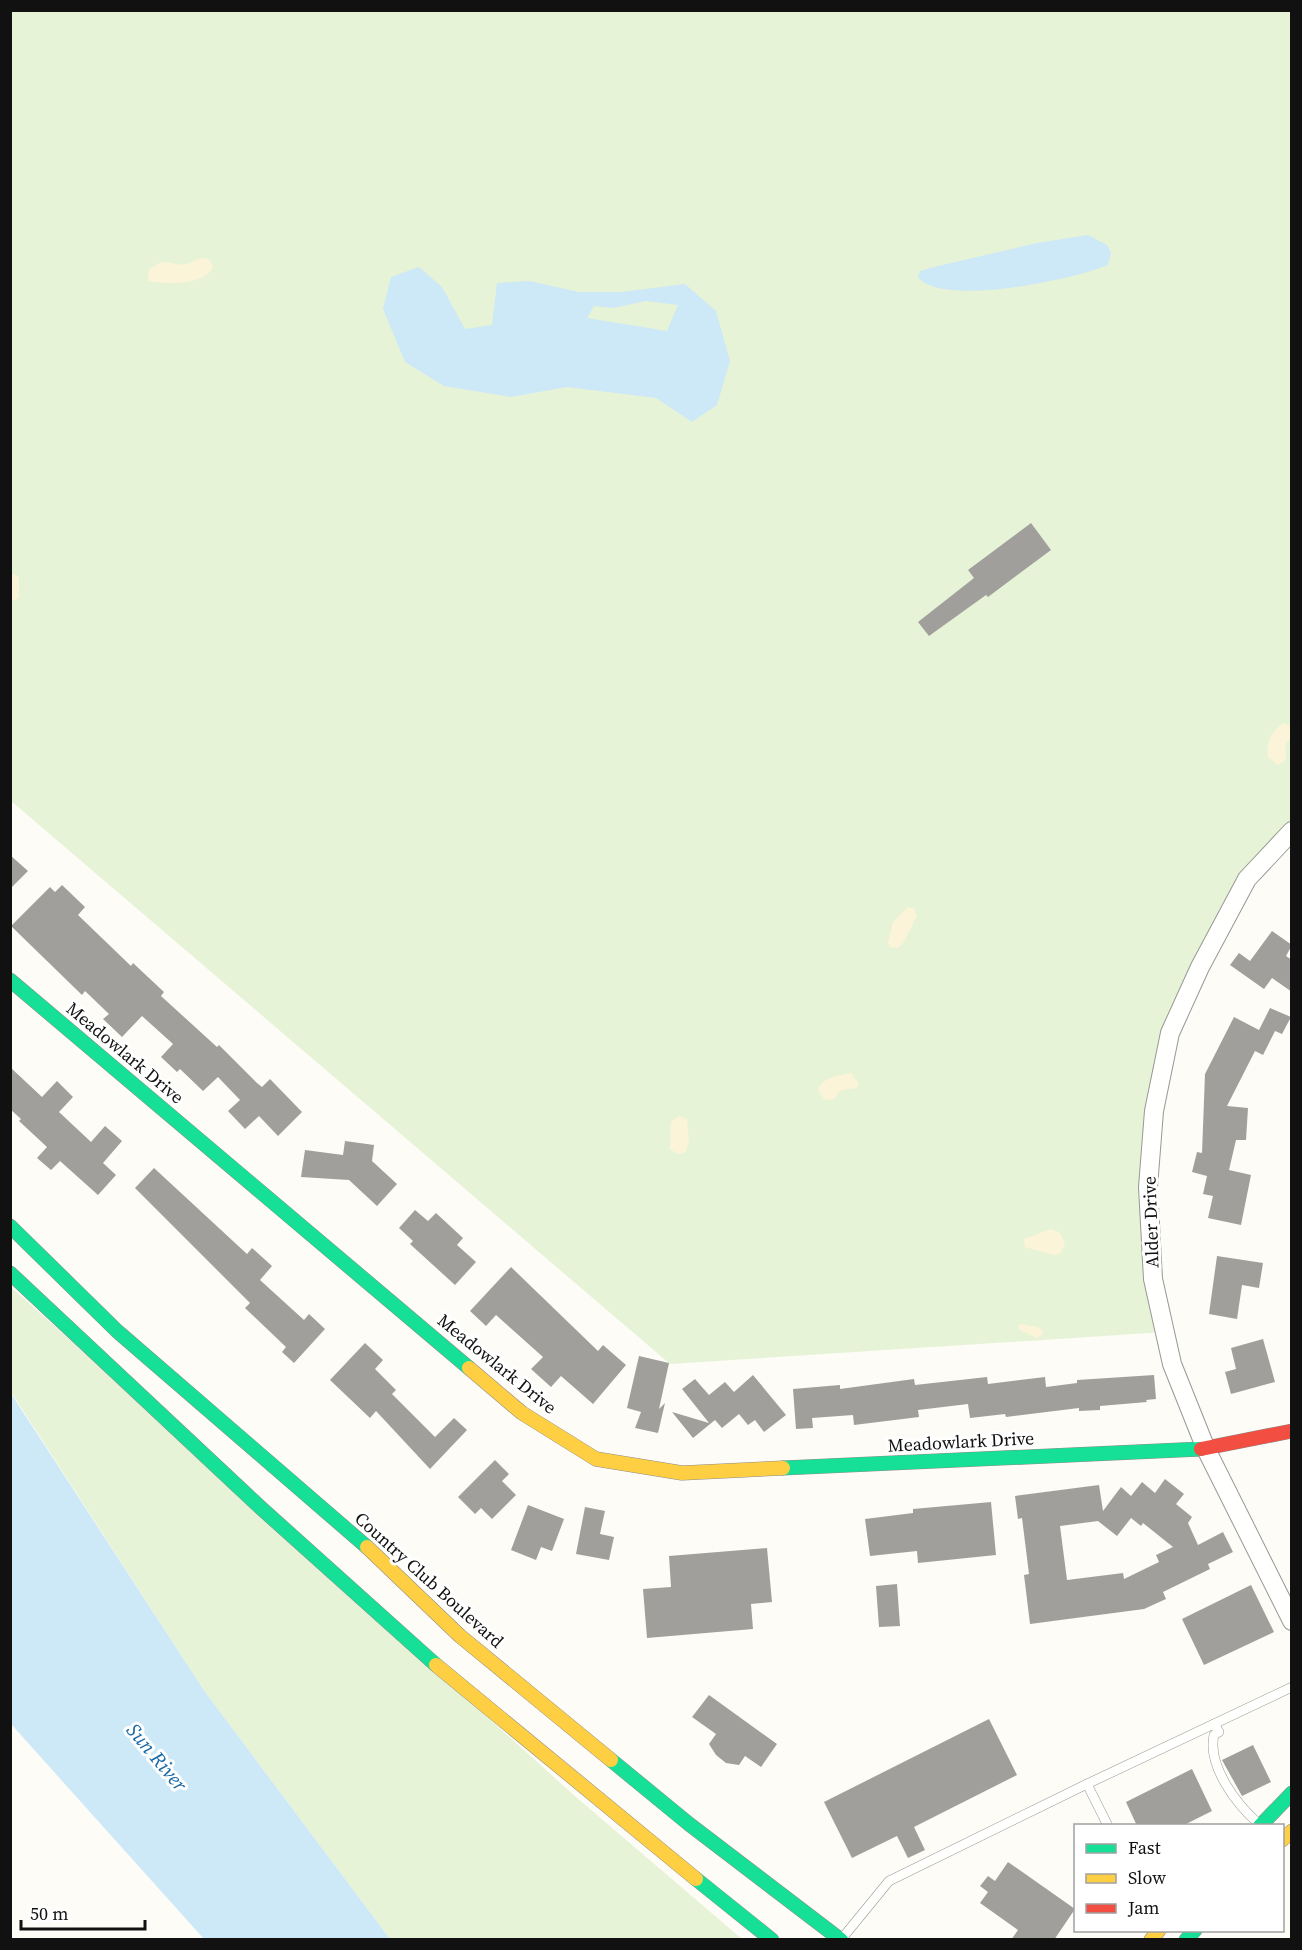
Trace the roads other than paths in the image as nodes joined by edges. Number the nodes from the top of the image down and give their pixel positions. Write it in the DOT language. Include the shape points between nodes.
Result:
graph roads {
  1 [pos="1292,831"];
  2 [pos="10,980"];
  3 [pos="10,1226"];
  4 [pos="10,1273"];
  5 [pos="1292,1431"];
  6 [pos="1206,1449"];
  7 [pos="1292,1621"];
  8 [pos="1292,1687"];
  9 [pos="1214,1724"];
  10 [pos="1087,1784"];
  11 [pos="1292,1793"];
  12 [pos="1107,1824"];
  13 [pos="1259,1824"];
  14 [pos="1261,1824"];
  15 [pos="841,1939"];
  16 [pos="772,1940"];
  1 -- 6 [label="street, Alder Drive" via="1247,879 1200,967 1170,1033 1154,1111 1148,1187 1153,1279 1172,1364"];
  2 -- 6 [label="main road, Meadowlark Drive" via="522,1413 596,1459 682,1473"];
  3 -- 15 [label="main road, Country Club Boulevard" via="117,1331 389,1566 460,1636 689,1824"];
  4 -- 16 [label="main road" via="415,1646 572,1781"];
  5 -- 6 [label="main road, Meadowlark Drive"];
  6 -- 7 [label="street, Alder Drive"];
  8 -- 9 [label="lane"];
  9 -- 10 [label="lane"];
  9 -- 13 [label="lane" via="1219,1732 1211,1746 1213,1756 1233,1798"];
  10 -- 12 [label="lane"];
  10 -- 15 [label="lane" via="889,1881"];
  11 -- 14 [label="main road"];
}
